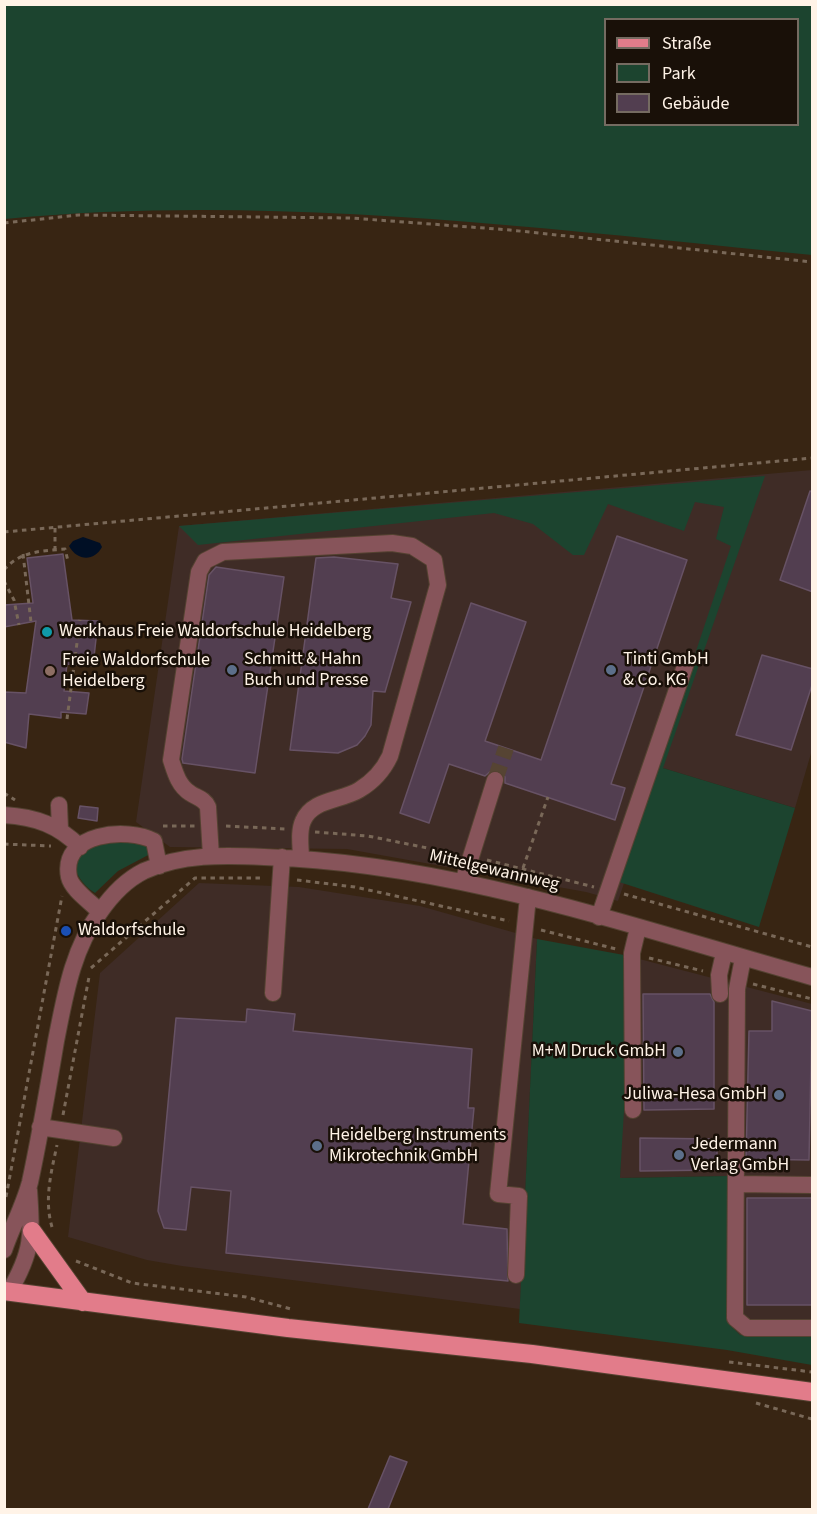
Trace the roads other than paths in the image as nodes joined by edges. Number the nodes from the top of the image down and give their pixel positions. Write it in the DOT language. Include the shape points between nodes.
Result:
graph roads {
  1 [pos="686,663"];
  2 [pos="495,780"];
  3 [pos="59,805"];
  4 [pos="4,815"];
  5 [pos="60,829"];
  6 [pos="75,845"];
  7 [pos="211,855"];
  8 [pos="282,857"];
  9 [pos="301,859"];
  10 [pos="159,866"];
  11 [pos="463,882"];
  12 [pos="528,897"];
  13 [pos="100,912"];
  14 [pos="599,917"];
  15 [pos="638,928"];
  16 [pos="724,953"];
  17 [pos="743,958"];
  18 [pos="813,977"];
  19 [pos="273,993"];
  20 [pos="720,994"];
  21 [pos="633,1110"];
  22 [pos="40,1127"];
  23 [pos="114,1138"];
  24 [pos="736,1184"];
  25 [pos="813,1185"];
  26 [pos="29,1186"];
  27 [pos="32,1231"];
  28 [pos="4,1250"];
  29 [pos="516,1275"];
  30 [pos="7,1292"];
  31 [pos="82,1302"];
  32 [pos="813,1328"];
  33 [pos="771,1388"];
  34 [pos="813,1392"];
  35 [pos="813,1403"];
  1 -- 14 [label="street"];
  2 -- 11 [label="street"];
  3 -- 5 [label="street"];
  4 -- 5 [label="street" via="30,817"];
  5 -- 6 [label="street"];
  6 -- 10 [label="street" via="102,835 147,837 154,842"];
  6 -- 13 [label="street" via="69,877"];
  7 -- 8 [label="street, Mittelgewannweg"];
  7 -- 9 [label="street" via="206,801 189,793 178,781 171,760 199,572 205,561 223,552 392,543 412,546 434,560 438,585 390,756 371,782 315,807 303,820"];
  7 -- 10 [label="street, Mittelgewannweg"];
  8 -- 9 [label="street, Mittelgewannweg"];
  8 -- 19 [label="street"];
  9 -- 11 [label="street, Mittelgewannweg" via="401,870"];
  10 -- 13 [label="street, Mittelgewannweg" via="130,880"];
  11 -- 12 [label="street, Mittelgewannweg"];
  12 -- 14 [label="street, Mittelgewannweg"];
  12 -- 29 [label="street" via="498,1194 519,1196"];
  13 -- 22 [label="street, Mittelgewannweg" via="84,938 69,976"];
  14 -- 15 [label="street, Mittelgewannweg"];
  15 -- 16 [label="street, Mittelgewannweg"];
  15 -- 21 [label="street" via="632,953"];
  16 -- 17 [label="street, Mittelgewannweg"];
  16 -- 20 [label="street"];
  17 -- 18 [label="street, Mittelgewannweg"];
  17 -- 24 [label="street" via="738,980"];
  22 -- 23 [label="street"];
  22 -- 26 [label="street, Mittelgewannweg"];
  24 -- 25 [label="street"];
  24 -- 32 [label="street" via="735,1318 747,1328"];
  26 -- 27 [label="street, Mittelgewannweg"];
  26 -- 28 [label="street, Mittelgewannweg"];
  27 -- 30 [label="street, Mittelgewannweg" via="26,1264"];
  27 -- 31 [label="main road"];
  30 -- 31 [label="main road"];
  31 -- 33 [label="main road" via="532,1354"];
  33 -- 34 [label="main road"];
  33 -- 35 [label="main road"];
}
